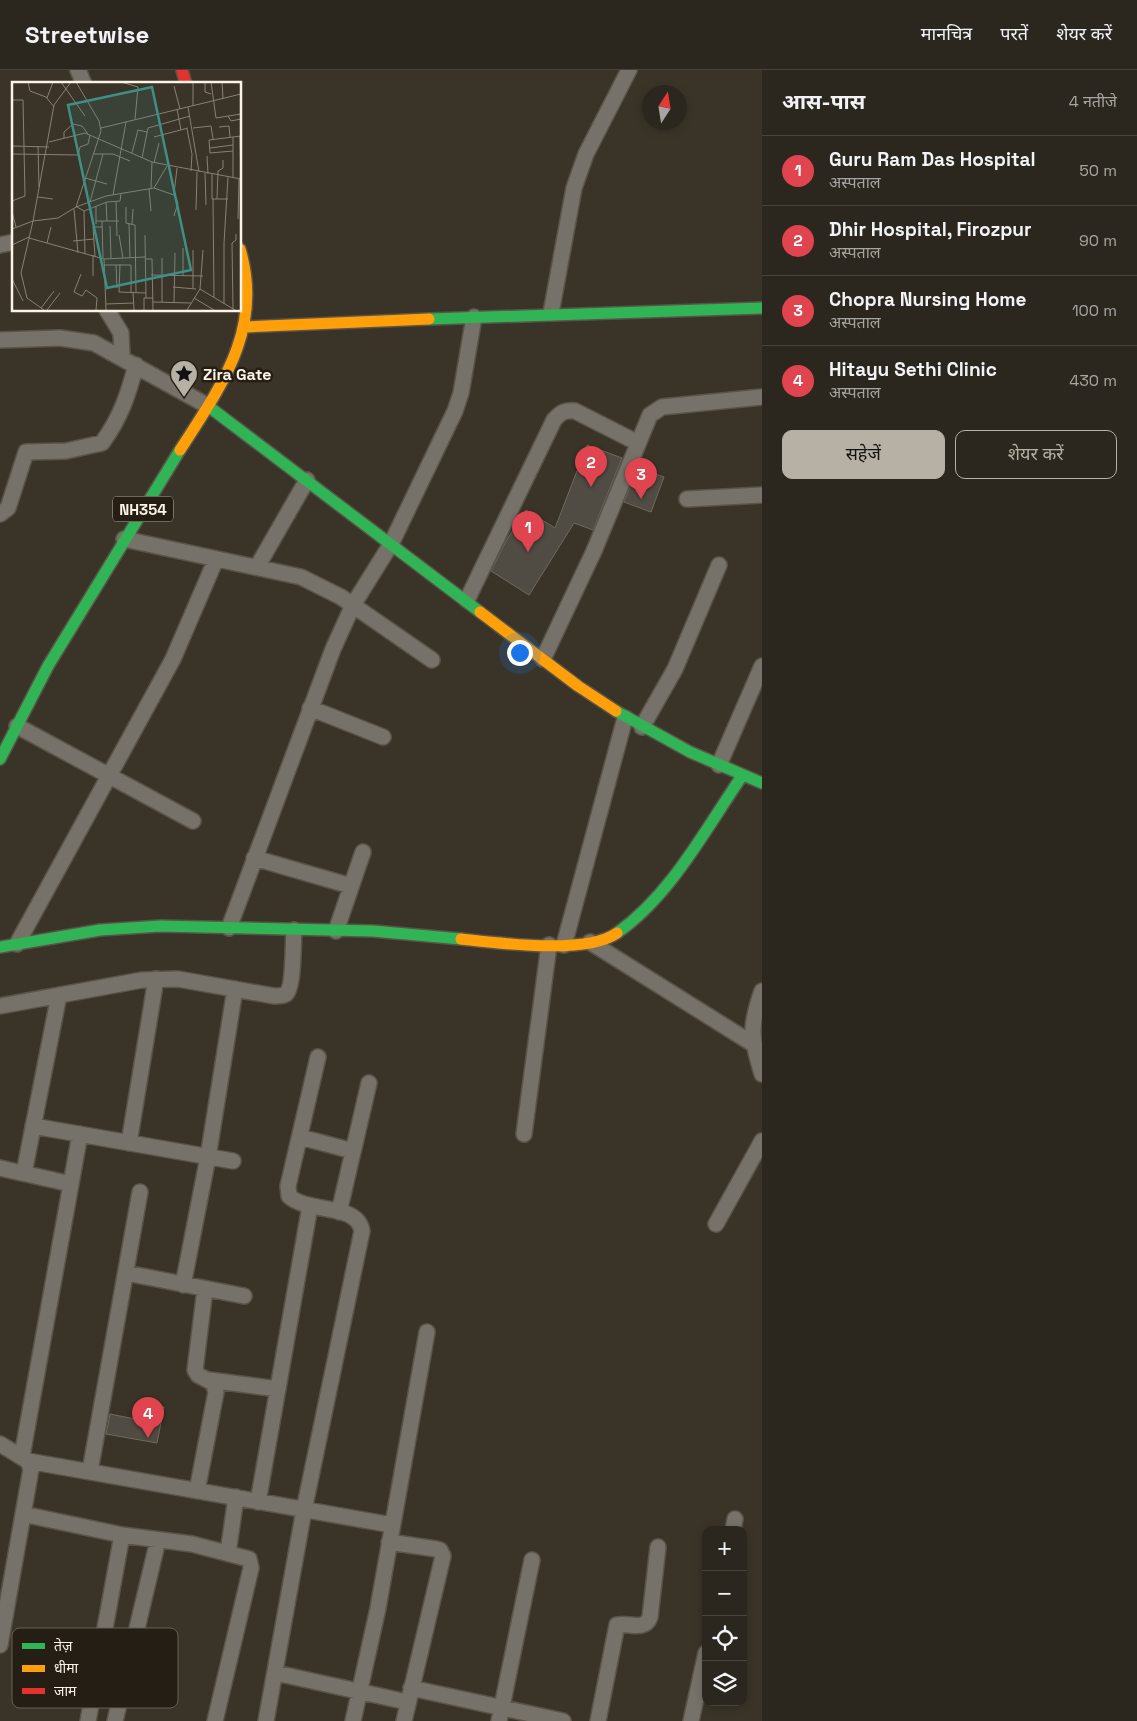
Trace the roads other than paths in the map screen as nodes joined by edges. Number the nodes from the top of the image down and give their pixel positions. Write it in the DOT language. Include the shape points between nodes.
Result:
graph roads {
  1 [pos="78,70"];
  2 [pos="628,70"];
  3 [pos="83,82"];
  4 [pos="241,252"];
  5 [pos="762,308"];
  6 [pos="107,311"];
  7 [pos="551,313"];
  8 [pos="474,317"];
  9 [pos="245,327"];
  10 [pos="0,340"];
  11 [pos="122,357"];
  12 [pos="136,364"];
  13 [pos="762,397"];
  14 [pos="208,406"];
  15 [pos="638,443"];
  16 [pos="307,480"];
  17 [pos="762,495"];
  18 [pos="687,499"];
  19 [pos="0,514"];
  20 [pos="124,539"];
  21 [pos="391,544"];
  22 [pos="216,559"];
  23 [pos="719,565"];
  24 [pos="257,567"];
  25 [pos="467,600"];
  26 [pos="353,605"];
  27 [pos="543,659"];
  28 [pos="432,660"];
  29 [pos="762,666"];
  30 [pos="310,708"];
  31 [pos="625,718"];
  32 [pos="17,726"];
  33 [pos="642,727"];
  34 [pos="383,737"];
  35 [pos="0,759"];
  36 [pos="719,765"];
  37 [pos="109,775"];
  38 [pos="742,776"];
  39 [pos="762,783"];
  40 [pos="193,822"];
  41 [pos="363,852"];
  42 [pos="254,858"];
  43 [pos="352,886"];
  44 [pos="229,928"];
  45 [pos="294,930"];
  46 [pos="336,931"];
  47 [pos="590,942"];
  48 [pos="17,944"];
  49 [pos="556,945"];
  50 [pos="0,947"];
  51 [pos="156,979"];
  52 [pos="235,989"];
  53 [pos="762,991"];
  54 [pos="59,995"];
  55 [pos="0,1006"];
  56 [pos="753,1044"];
  57 [pos="318,1057"];
  58 [pos="762,1074"];
  59 [pos="369,1083"];
  60 [pos="33,1126"];
  61 [pos="80,1134"];
  62 [pos="524,1134"];
  63 [pos="300,1137"];
  64 [pos="762,1140"];
  65 [pos="129,1143"];
  66 [pos="353,1151"];
  67 [pos="208,1157"];
  68 [pos="233,1162"];
  69 [pos="0,1168"];
  70 [pos="24,1173"];
  71 [pos="71,1184"];
  72 [pos="140,1192"];
  73 [pos="310,1206"];
  74 [pos="339,1212"];
  75 [pos="716,1224"];
  76 [pos="126,1273"];
  77 [pos="183,1285"];
  78 [pos="205,1289"];
  79 [pos="244,1296"];
  80 [pos="427,1332"];
  81 [pos="209,1380"];
  82 [pos="278,1389"];
  83 [pos="0,1444"];
  84 [pos="25,1458"];
  85 [pos="90,1471"];
  86 [pos="197,1491"];
  87 [pos="236,1497"];
  88 [pos="258,1502"];
  89 [pos="304,1510"];
  90 [pos="23,1514"];
  91 [pos="392,1525"];
  92 [pos="122,1535"];
  93 [pos="158,1540"];
  94 [pos="389,1542"];
  95 [pos="658,1547"];
  96 [pos="228,1553"];
  97 [pos="532,1560"];
  98 [pos="105,1628"];
  99 [pos="137,1628"];
  100 [pos="0,1645"];
  101 [pos="704,1661"];
  102 [pos="276,1673"];
  103 [pos="359,1690"];
  104 [pos="409,1695"];
  105 [pos="90,1708"];
  106 [pos="118,1708"];
  107 [pos="500,1715"];
  108 [pos="88,1721"];
  109 [pos="115,1721"];
  110 [pos="215,1721"];
  111 [pos="266,1721"];
  112 [pos="353,1721"];
  113 [pos="404,1721"];
  114 [pos="563,1721"];
  115 [pos="598,1721"];
  116 [pos="691,1721"];
  1 -- 3 [label="street"];
  2 -- 7 [label="street" via="586,154 574,188"];
  4 -- 9 [label="main road, NH354" via="247,304"];
  5 -- 7 [label="main road"];
  6 -- 11 [label="street" via="121,333"];
  7 -- 8 [label="main road"];
  8 -- 9 [label="main road"];
  8 -- 21 [label="street" via="455,411"];
  9 -- 14 [label="main road, NH354" via="239,348"];
  10 -- 11 [label="street" via="82,340"];
  11 -- 12 [label="street"];
  12 -- 14 [label="street"];
  12 -- 19 [label="street" via="127,398 116,423 102,442 66,451 26,452 8,508"];
  13 -- 15 [label="street" via="662,407 650,415"];
  14 -- 16 [label="main road"];
  14 -- 20 [label="main road, NH354"];
  15 -- 25 [label="street" via="575,412 560,414 554,420"];
  15 -- 27 [label="street" via="594,551"];
  16 -- 21 [label="main road"];
  16 -- 24 [label="street"];
  17 -- 18 [label="street"];
  20 -- 22 [label="street"];
  20 -- 32 [label="main road, NH354" via="48,666"];
  21 -- 25 [label="main road"];
  21 -- 26 [label="street"];
  22 -- 24 [label="street"];
  22 -- 37 [label="street" via="173,659"];
  23 -- 33 [label="street" via="684,649"];
  24 -- 26 [label="street" via="301,577"];
  25 -- 27 [label="main road"];
  26 -- 28 [label="street"];
  26 -- 30 [label="street"];
  27 -- 31 [label="main road"];
  29 -- 36 [label="street"];
  30 -- 34 [label="street"];
  30 -- 42 [label="street"];
  31 -- 33 [label="main road"];
  31 -- 49 [label="street"];
  32 -- 35 [label="main road, NH354"];
  32 -- 37 [label="street"];
  33 -- 36 [label="main road"];
  36 -- 38 [label="main road"];
  37 -- 40 [label="street"];
  37 -- 48 [label="street"];
  38 -- 39 [label="main road"];
  38 -- 47 [label="main road" via="666,883 638,915 611,937"];
  41 -- 43 [label="street"];
  42 -- 43 [label="street"];
  42 -- 44 [label="street"];
  43 -- 46 [label="street"];
  44 -- 45 [label="main road"];
  44 -- 48 [label="main road" via="138,927"];
  45 -- 46 [label="main road"];
  45 -- 52 [label="street" via="290,984 286,993 274,996"];
  46 -- 49 [label="main road"];
  47 -- 49 [label="main road"];
  47 -- 56 [label="street"];
  48 -- 50 [label="main road"];
  49 -- 62 [label="street"];
  51 -- 52 [label="street" via="178,979"];
  51 -- 54 [label="street"];
  51 -- 65 [label="street"];
  52 -- 67 [label="street"];
  53 -- 56 [label="street" via="751,1027"];
  54 -- 55 [label="street"];
  54 -- 60 [label="street"];
  56 -- 58 [label="street"];
  57 -- 63 [label="street"];
  59 -- 66 [label="street"];
  60 -- 61 [label="street"];
  60 -- 70 [label="street"];
  61 -- 65 [label="street"];
  61 -- 71 [label="street"];
  63 -- 66 [label="street"];
  63 -- 73 [label="street" via="288,1191 292,1199"];
  64 -- 75 [label="street"];
  65 -- 67 [label="street"];
  66 -- 74 [label="street"];
  67 -- 68 [label="street"];
  67 -- 77 [label="street"];
  69 -- 70 [label="street"];
  70 -- 71 [label="street"];
  71 -- 84 [label="street"];
  72 -- 76 [label="street"];
  73 -- 74 [label="street"];
  73 -- 82 [label="street"];
  74 -- 89 [label="street" via="357,1217 362,1231"];
  76 -- 77 [label="street"];
  76 -- 85 [label="street"];
  77 -- 78 [label="street"];
  78 -- 79 [label="street"];
  78 -- 81 [label="street" via="195,1366 198,1375"];
  80 -- 91 [label="street"];
  81 -- 82 [label="street"];
  81 -- 86 [label="street" via="216,1392"];
  82 -- 88 [label="street"];
  83 -- 84 [label="street"];
  84 -- 85 [label="street"];
  84 -- 90 [label="street" via="31,1469"];
  85 -- 86 [label="street"];
  86 -- 87 [label="street"];
  87 -- 88 [label="street"];
  87 -- 96 [label="street"];
  88 -- 89 [label="street"];
  89 -- 91 [label="street"];
  89 -- 102 [label="street"];
  90 -- 92 [label="street"];
  90 -- 100 [label="street"];
  91 -- 94 [label="street"];
  92 -- 93 [label="street"];
  92 -- 98 [label="street"];
  93 -- 96 [label="street"];
  93 -- 99 [label="street"];
  94 -- 103 [label="street"];
  94 -- 104 [label="street" via="440,1550 443,1556"];
  95 -- 115 [label="street" via="650,1617 642,1626 617,1625"];
  96 -- 110 [label="street" via="245,1557 252,1564"];
  97 -- 107 [label="street"];
  101 -- 116 [label="street"];
  102 -- 103 [label="street"];
  102 -- 111 [label="street"];
  103 -- 104 [label="street"];
  103 -- 112 [label="street"];
  104 -- 107 [label="street"];
  104 -- 113 [label="street"];
  105 -- 108 [label="street"];
  106 -- 109 [label="street"];
  107 -- 114 [label="street"];
}
